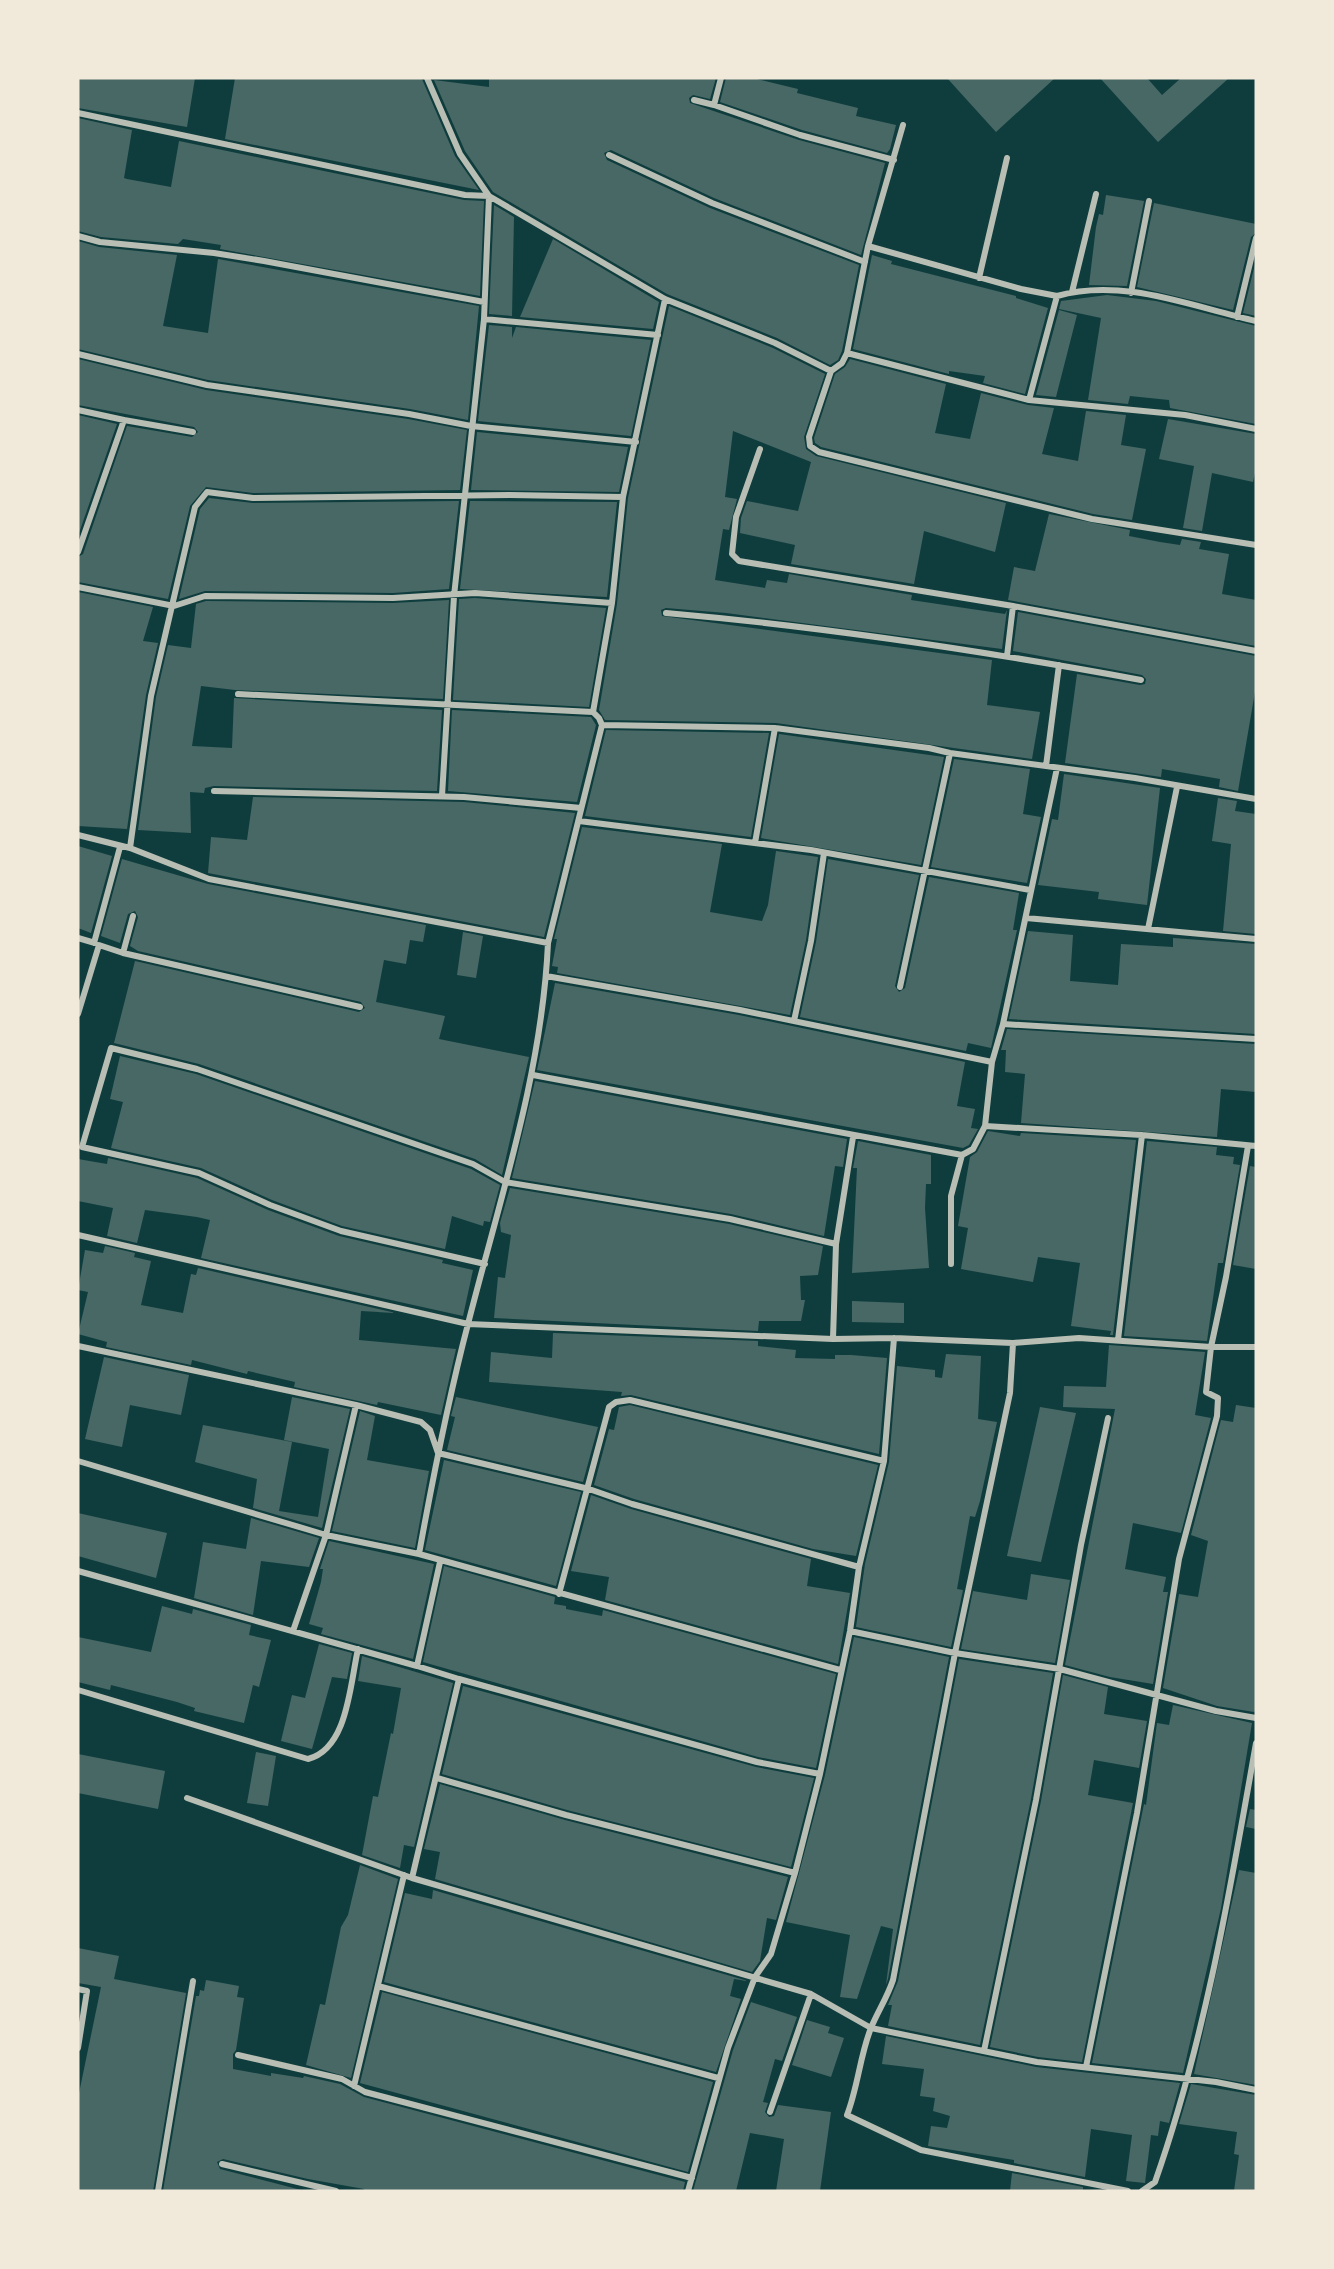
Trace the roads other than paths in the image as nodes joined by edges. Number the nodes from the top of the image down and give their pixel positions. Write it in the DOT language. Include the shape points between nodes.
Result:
graph roads {
  1 [pos="427,78"];
  2 [pos="721,78"];
  3 [pos="694,100"];
  4 [pos="714,105"];
  5 [pos="78,113"];
  6 [pos="903,125"];
  7 [pos="609,155"];
  8 [pos="1007,158"];
  9 [pos="894,160"];
  10 [pos="1096,194"];
  11 [pos="489,196"];
  12 [pos="1149,201"];
  13 [pos="78,236"];
  14 [pos="1256,238"];
  15 [pos="868,246"];
  16 [pos="865,262"];
  17 [pos="979,278"];
  18 [pos="1071,292"];
  19 [pos="1131,293"];
  20 [pos="1057,296"];
  21 [pos="665,299"];
  22 [pos="484,302"];
  23 [pos="1237,317"];
  24 [pos="484,319"];
  25 [pos="1256,321"];
  26 [pos="658,335"];
  27 [pos="847,353"];
  28 [pos="78,354"];
  29 [pos="831,371"];
  30 [pos="1029,400"];
  31 [pos="78,411"];
  32 [pos="124,420"];
  33 [pos="471,426"];
  34 [pos="1256,429"];
  35 [pos="193,432"];
  36 [pos="636,442"];
  37 [pos="760,449"];
  38 [pos="467,496"];
  39 [pos="623,497"];
  40 [pos="1256,545"];
  41 [pos="78,552"];
  42 [pos="78,586"];
  43 [pos="454,596"];
  44 [pos="612,603"];
  45 [pos="174,606"];
  46 [pos="1013,606"];
  47 [pos="666,613"];
  48 [pos="1256,651"];
  49 [pos="1007,656"];
  50 [pos="1059,665"];
  51 [pos="1141,680"];
  52 [pos="238,694"];
  53 [pos="448,704"];
  54 [pos="593,712"];
  55 [pos="602,725"];
  56 [pos="776,728"];
  57 [pos="950,753"];
  58 [pos="1046,766"];
  59 [pos="1057,768"];
  60 [pos="1178,787"];
  61 [pos="214,791"];
  62 [pos="442,796"];
  63 [pos="1256,800"];
  64 [pos="581,808"];
  65 [pos="579,821"];
  66 [pos="78,835"];
  67 [pos="755,843"];
  68 [pos="120,848"];
  69 [pos="130,848"];
  70 [pos="824,853"];
  71 [pos="924,869"];
  72 [pos="1030,890"];
  73 [pos="133,916"];
  74 [pos="1026,918"];
  75 [pos="1148,929"];
  76 [pos="78,938"];
  77 [pos="1256,939"];
  78 [pos="548,943"];
  79 [pos="96,944"];
  80 [pos="123,953"];
  81 [pos="546,976"];
  82 [pos="900,987"];
  83 [pos="360,1007"];
  84 [pos="78,1014"];
  85 [pos="794,1021"];
  86 [pos="1003,1024"];
  87 [pos="1256,1039"];
  88 [pos="992,1062"];
  89 [pos="533,1075"];
  90 [pos="985,1126"];
  91 [pos="1142,1135"];
  92 [pos="853,1137"];
  93 [pos="1248,1146"];
  94 [pos="1256,1146"];
  95 [pos="962,1155"];
  96 [pos="505,1182"];
  97 [pos="78,1237"];
  98 [pos="836,1244"];
  99 [pos="485,1264"];
  100 [pos="951,1264"];
  101 [pos="468,1324"];
  102 [pos="894,1338"];
  103 [pos="833,1339"];
  104 [pos="1118,1340"];
  105 [pos="1013,1343"];
  106 [pos="78,1346"];
  107 [pos="1211,1347"];
  108 [pos="1256,1347"];
  109 [pos="356,1406"];
  110 [pos="1108,1418"];
  111 [pos="438,1454"];
  112 [pos="78,1461"];
  113 [pos="884,1461"];
  114 [pos="589,1489"];
  115 [pos="326,1535"];
  116 [pos="419,1554"];
  117 [pos="440,1562"];
  118 [pos="859,1567"];
  119 [pos="78,1571"];
  120 [pos="559,1594"];
  121 [pos="293,1631"];
  122 [pos="850,1631"];
  123 [pos="358,1649"];
  124 [pos="955,1653"];
  125 [pos="417,1666"];
  126 [pos="1060,1669"];
  127 [pos="840,1670"];
  128 [pos="459,1679"];
  129 [pos="78,1690"];
  130 [pos="1155,1692"];
  131 [pos="1256,1718"];
  132 [pos="1256,1743"];
  133 [pos="820,1774"];
  134 [pos="437,1778"];
  135 [pos="187,1798"];
  136 [pos="795,1873"];
  137 [pos="404,1875"];
  138 [pos="412,1878"];
  139 [pos="755,1977"];
  140 [pos="193,1981"];
  141 [pos="378,1986"];
  142 [pos="78,1989"];
  143 [pos="811,1994"];
  144 [pos="871,2028"];
  145 [pos="78,2048"];
  146 [pos="984,2051"];
  147 [pos="238,2055"];
  148 [pos="1086,2067"];
  149 [pos="718,2078"];
  150 [pos="1189,2079"];
  151 [pos="354,2086"];
  152 [pos="1256,2090"];
  153 [pos="770,2112"];
  154 [pos="222,2164"];
  155 [pos="692,2178"];
  156 [pos="158,2191"];
  157 [pos="336,2191"];
  158 [pos="688,2191"];
  159 [pos="1128,2191"];
  160 [pos="1142,2191"];
  1 -- 11 [label="street" via="460,154"];
  2 -- 4 [label="street"];
  3 -- 4 [label="street"];
  4 -- 9 [label="street" via="800,135"];
  5 -- 11 [label="street" via="465,195"];
  6 -- 9 [label="street"];
  7 -- 16 [label="street" via="732,212"];
  8 -- 17 [label="street"];
  9 -- 15 [label="street"];
  10 -- 18 [label="street"];
  11 -- 21 [label="street"];
  11 -- 22 [label="street"];
  12 -- 19 [label="street"];
  13 -- 22 [label="street" via="100,242 254,259"];
  14 -- 23 [label="street"];
  15 -- 16 [label="street"];
  15 -- 17 [label="street"];
  16 -- 27 [label="street"];
  17 -- 20 [label="street"];
  18 -- 19 [label="street" via="1091,288"];
  18 -- 20 [label="street"];
  19 -- 23 [label="street" via="1180,301"];
  20 -- 30 [label="street"];
  21 -- 26 [label="street"];
  21 -- 29 [label="street" via="775,343"];
  22 -- 24 [label="street"];
  23 -- 25 [label="street"];
  24 -- 26 [label="street"];
  24 -- 33 [label="street"];
  26 -- 36 [label="street"];
  27 -- 29 [label="street"];
  27 -- 30 [label="street"];
  28 -- 33 [label="street" via="207,385"];
  29 -- 40 [label="street" via="809,437 810,446 819,452 1092,519"];
  30 -- 34 [label="street" via="1185,415"];
  31 -- 32 [label="street"];
  32 -- 35 [label="street"];
  32 -- 41 [label="street"];
  33 -- 36 [label="street"];
  33 -- 38 [label="street"];
  36 -- 39 [label="street"];
  37 -- 46 [label="street" via="736,517 732,554 739,561"];
  38 -- 39 [label="street"];
  38 -- 43 [label="street"];
  38 -- 45 [label="street" via="253,498 207,492 195,507"];
  39 -- 44 [label="street"];
  42 -- 45 [label="street"];
  43 -- 44 [label="street" via="475,593"];
  43 -- 45 [label="street" via="206,596"];
  43 -- 53 [label="street"];
  44 -- 54 [label="street"];
  45 -- 69 [label="street" via="151,696"];
  46 -- 48 [label="street"];
  46 -- 49 [label="street"];
  47 -- 49 [label="street" via="761,621"];
  49 -- 50 [label="street"];
  50 -- 51 [label="street"];
  50 -- 58 [label="street"];
  52 -- 53 [label="street"];
  53 -- 54 [label="street"];
  53 -- 62 [label="street"];
  54 -- 55 [label="street"];
  55 -- 56 [label="street"];
  55 -- 64 [label="street"];
  56 -- 57 [label="street"];
  56 -- 67 [label="street"];
  57 -- 58 [label="street"];
  57 -- 71 [label="street"];
  58 -- 59 [label="street"];
  59 -- 60 [label="street"];
  59 -- 72 [label="street"];
  60 -- 63 [label="street"];
  60 -- 75 [label="street"];
  61 -- 62 [label="street"];
  62 -- 64 [label="street"];
  64 -- 65 [label="street"];
  65 -- 67 [label="street"];
  65 -- 78 [label="street"];
  66 -- 68 [label="street"];
  67 -- 70 [label="street"];
  68 -- 69 [label="street"];
  68 -- 79 [label="street"];
  69 -- 78 [label="street" via="209,879"];
  70 -- 71 [label="street"];
  70 -- 85 [label="street"];
  71 -- 72 [label="street"];
  71 -- 82 [label="street"];
  72 -- 74 [label="street"];
  73 -- 80 [label="street"];
  74 -- 75 [label="street"];
  74 -- 86 [label="street"];
  75 -- 77 [label="street"];
  76 -- 79 [label="street"];
  78 -- 81 [label="street"];
  79 -- 80 [label="street"];
  79 -- 84 [label="street"];
  80 -- 83 [label="street"];
  81 -- 85 [label="street"];
  81 -- 89 [label="street"];
  85 -- 88 [label="street"];
  86 -- 87 [label="street"];
  86 -- 88 [label="street"];
  88 -- 90 [label="street"];
  89 -- 92 [label="street"];
  89 -- 96 [label="street"];
  90 -- 91 [label="street"];
  90 -- 95 [label="street" via="972,1149"];
  91 -- 93 [label="street"];
  91 -- 104 [label="street"];
  92 -- 95 [label="street"];
  92 -- 98 [label="street"];
  93 -- 94 [label="street"];
  93 -- 107 [label="street"];
  95 -- 100 [label="street" via="951,1196"];
  96 -- 98 [label="street" via="730,1219"];
  96 -- 99 [label="street"];
  96 -- 99 [label="street" via="473,1164 197,1069 111,1048 82,1147 199,1173 341,1231"];
  97 -- 101 [label="street"];
  98 -- 103 [label="street"];
  99 -- 101 [label="street"];
  101 -- 103 [label="street"];
  101 -- 111 [label="street"];
  102 -- 103 [label="street"];
  102 -- 105 [label="street"];
  102 -- 113 [label="street"];
  104 -- 105 [label="street" via="1079,1338"];
  104 -- 107 [label="street"];
  105 -- 124 [label="street" via="1010,1393"];
  106 -- 109 [label="street"];
  107 -- 108 [label="street"];
  107 -- 130 [label="street" via="1206,1392 1218,1398 1217,1416 1179,1559"];
  109 -- 111 [label="street" via="421,1422 430,1430"];
  109 -- 115 [label="street"];
  110 -- 126 [label="street"];
  111 -- 114 [label="street"];
  111 -- 116 [label="street"];
  112 -- 115 [label="street"];
  113 -- 114 [label="street" via="630,1400 609,1407"];
  113 -- 118 [label="street"];
  114 -- 118 [label="street"];
  114 -- 120 [label="street"];
  115 -- 116 [label="street"];
  115 -- 121 [label="street"];
  116 -- 117 [label="street"];
  117 -- 120 [label="street"];
  117 -- 125 [label="street"];
  118 -- 122 [label="street"];
  119 -- 121 [label="street"];
  120 -- 127 [label="street"];
  121 -- 123 [label="street"];
  122 -- 124 [label="street"];
  122 -- 127 [label="street"];
  123 -- 125 [label="street"];
  123 -- 129 [label="street" via="336,1738 323,1754 308,1759"];
  124 -- 126 [label="street"];
  124 -- 144 [label="street" via="893,1980"];
  125 -- 128 [label="street"];
  126 -- 130 [label="street"];
  126 -- 146 [label="street"];
  127 -- 133 [label="street"];
  128 -- 133 [label="street" via="757,1762"];
  128 -- 134 [label="street"];
  130 -- 131 [label="street" via="1216,1711"];
  130 -- 148 [label="street" via="1137,1813"];
  132 -- 150 [label="street" via="1223,1926"];
  133 -- 136 [label="street"];
  134 -- 136 [label="street"];
  134 -- 138 [label="street"];
  135 -- 137 [label="street"];
  136 -- 139 [label="street" via="771,1954"];
  137 -- 138 [label="street"];
  137 -- 141 [label="street"];
  138 -- 139 [label="street"];
  139 -- 143 [label="street"];
  139 -- 149 [label="street"];
  140 -- 156 [label="street"];
  141 -- 149 [label="street"];
  141 -- 151 [label="street"];
  142 -- 145 [label="street" via="87,1991"];
  143 -- 144 [label="street"];
  143 -- 153 [label="street"];
  144 -- 146 [label="street"];
  144 -- 159 [label="street" via="847,2115 921,2150"];
  146 -- 148 [label="street"];
  147 -- 151 [label="street" via="342,2079"];
  148 -- 150 [label="street"];
  149 -- 155 [label="street"];
  150 -- 152 [label="street"];
  150 -- 160 [label="street" via="1155,2182"];
  151 -- 155 [label="street"];
  154 -- 157 [label="street"];
  155 -- 158 [label="street"];
}
